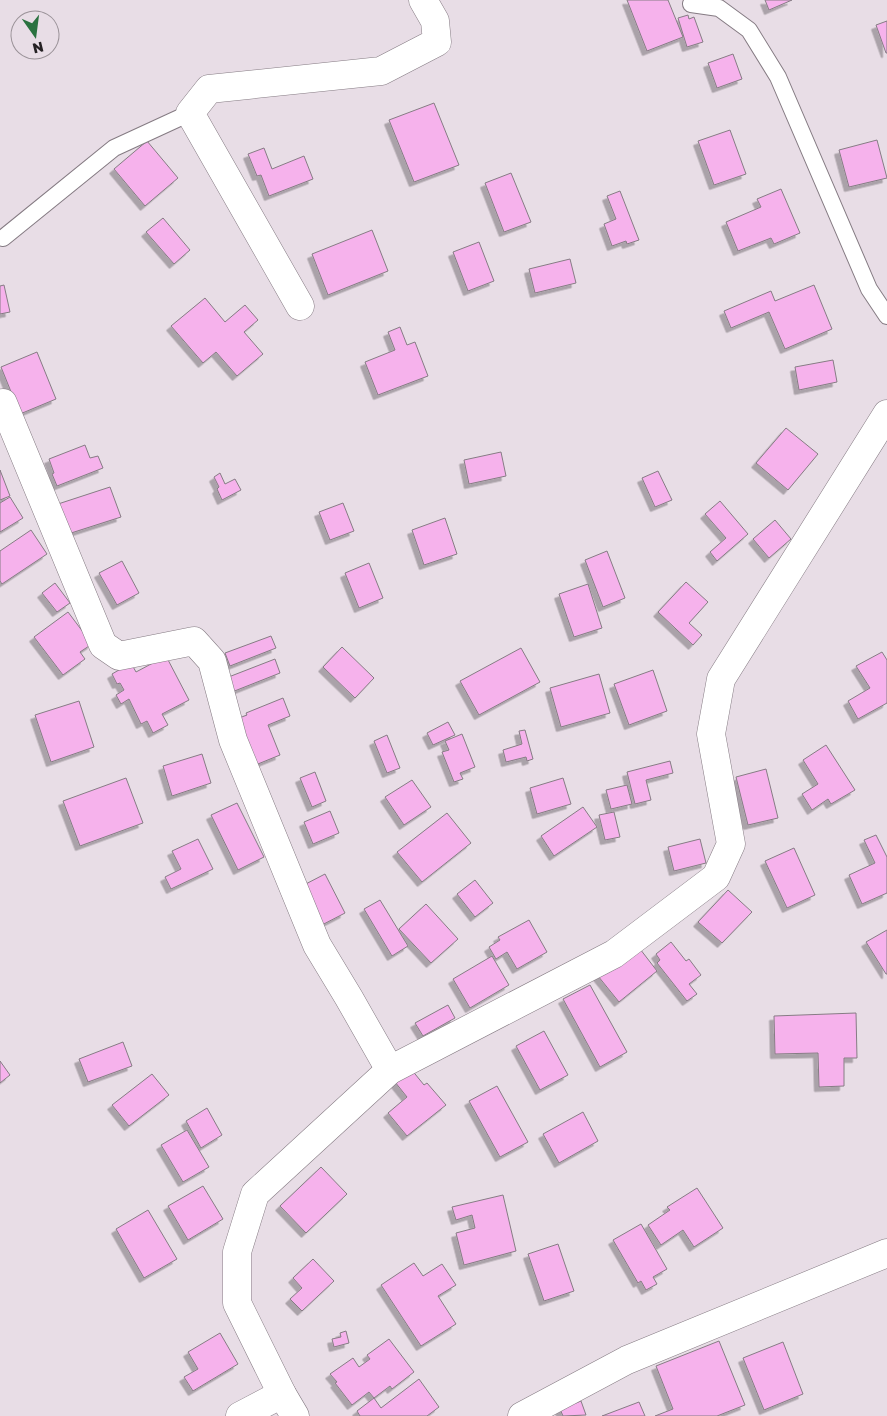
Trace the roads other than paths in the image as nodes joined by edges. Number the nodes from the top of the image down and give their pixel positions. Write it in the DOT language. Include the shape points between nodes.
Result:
graph roads {
  1 [pos="423,0"];
  2 [pos="691,4"];
  3 [pos="190,113"];
  4 [pos="3,238"];
  5 [pos="300,306"];
  6 [pos="887,316"];
  7 [pos="3,403"];
  8 [pos="887,414"];
  9 [pos="390,1070"];
  10 [pos="887,1253"];
  11 [pos="288,1405"];
  12 [pos="240,1416"];
  13 [pos="522,1416"];
  1 -- 3 [label="street" via="435,21 437,42 381,71 209,89"];
  2 -- 6 [label="lane" via="719,8 749,30 778,78 869,289"];
  3 -- 4 [label="lane" via="114,148"];
  3 -- 5 [label="street"];
  7 -- 9 [label="street" via="103,645 119,656 194,641 212,661 233,740 316,945"];
  8 -- 9 [label="street" via="721,679 711,734 731,844 716,878 614,954"];
  9 -- 11 [label="street" via="255,1194 238,1252 237,1303"];
  10 -- 13 [label="street" via="628,1360"];
  11 -- 12 [label="street"];
}
